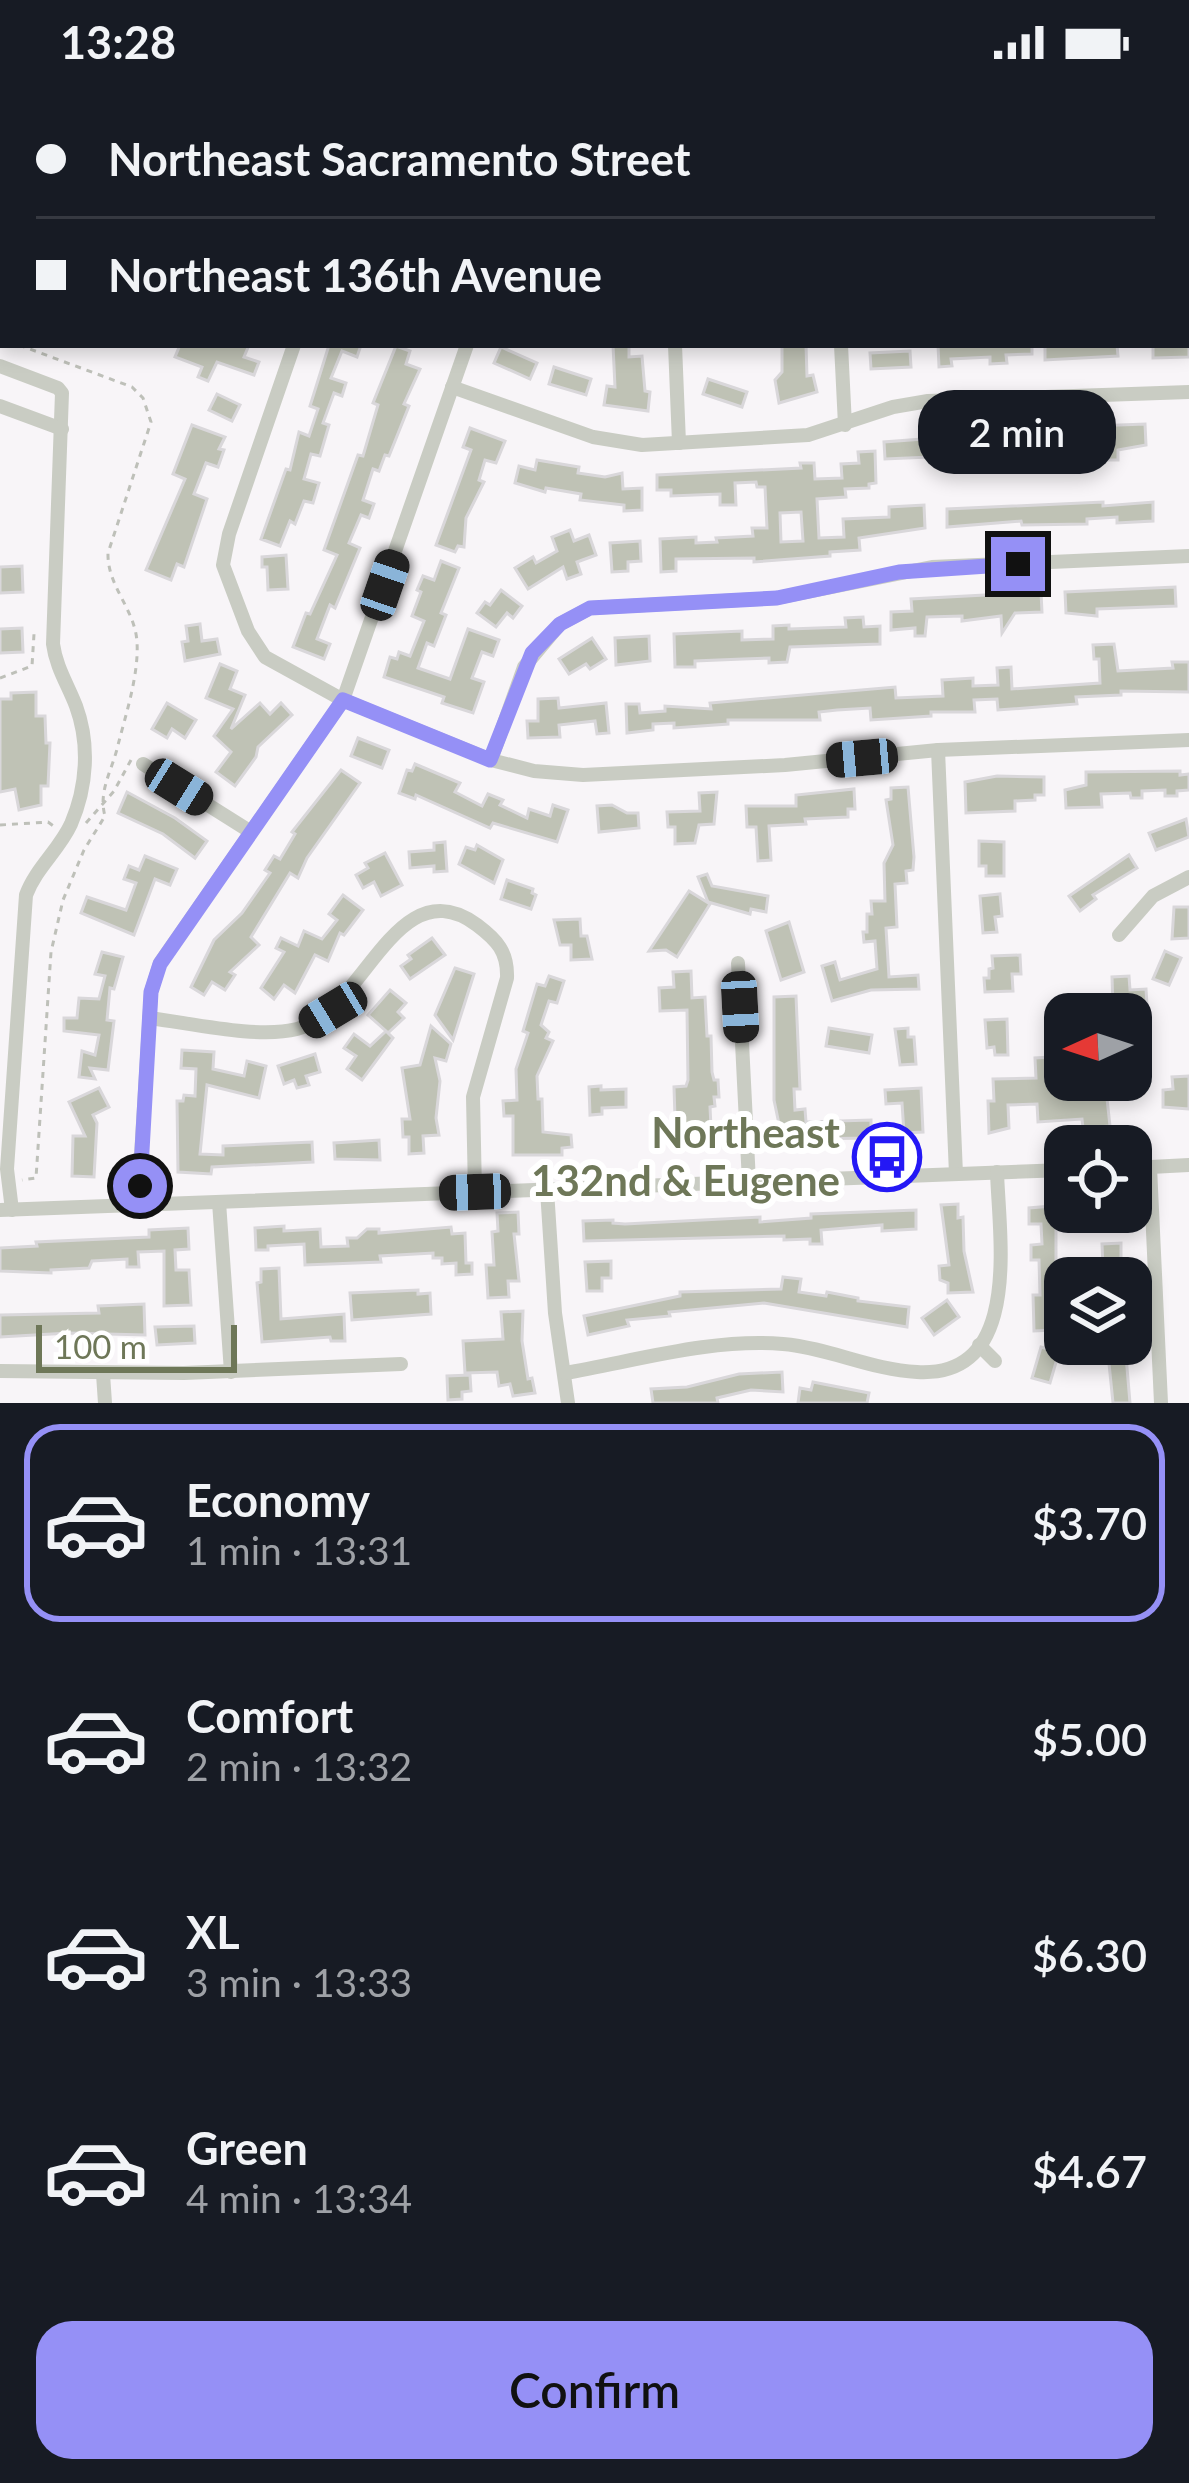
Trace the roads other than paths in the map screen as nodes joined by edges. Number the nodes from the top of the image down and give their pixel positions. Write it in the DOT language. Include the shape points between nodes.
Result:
graph roads {
  1 [pos="294,348"];
  2 [pos="466,348"];
  3 [pos="675,348"];
  4 [pos="842,348"];
  5 [pos="0,366"];
  6 [pos="452,387"];
  7 [pos="1189,392"];
  8 [pos="0,406"];
  9 [pos="844,425"];
  10 [pos="62,429"];
  11 [pos="679,443"];
  12 [pos="1189,556"];
  13 [pos="343,700"];
  14 [pos="1189,740"];
  15 [pos="938,750"];
  16 [pos="490,760"];
  17 [pos="143,764"];
  18 [pos="251,832"];
  19 [pos="1189,877"];
  20 [pos="1119,935"];
  21 [pos="738,963"];
  22 [pos="149,1018"];
  23 [pos="1189,1166"];
  24 [pos="1152,1167"];
  25 [pos="1044,1171"];
  26 [pos="997,1172"];
  27 [pos="956,1174"];
  28 [pos="749,1182"];
  29 [pos="548,1190"];
  30 [pos="475,1192"];
  31 [pos="219,1202"];
  32 [pos="138,1205"];
  33 [pos="6,1210"];
  34 [pos="1152,1210"];
  35 [pos="979,1345"];
  36 [pos="995,1361"];
  37 [pos="401,1364"];
  38 [pos="0,1371"];
  39 [pos="231,1372"];
  40 [pos="565,1373"];
  41 [pos="103,1374"];
  42 [pos="105,1403"];
  43 [pos="568,1403"];
  44 [pos="1161,1403"];
  1 -- 13 [label="street" via="223,565 265,657"];
  2 -- 6 [label="street"];
  3 -- 11 [label="street"];
  4 -- 9 [label="street"];
  5 -- 10 [label="street" via="58,388"];
  6 -- 11 [label="street" via="608,442"];
  6 -- 13 [label="street"];
  7 -- 9 [label="street" via="928,401"];
  8 -- 10 [label="street"];
  9 -- 11 [label="street" via="808,435"];
  10 -- 33 [label="street" via="54,634 86,766 71,822 26,895"];
  12 -- 16 [label="street" via="932,567 777,598 590,608 532,653"];
  13 -- 16 [label="street"];
  13 -- 18 [label="street"];
  14 -- 15 [label="street"];
  15 -- 16 [label="street" via="583,775"];
  15 -- 27 [label="street"];
  17 -- 18 [label="street"];
  18 -- 22 [label="street" via="167,950"];
  19 -- 20 [label="street" via="1153,896"];
  21 -- 28 [label="street"];
  22 -- 30 [label="street" via="298,1029 341,1003 409,920 436,912 467,918 507,962 472,1097"];
  22 -- 32 [label="street"];
  23 -- 24 [label="street"];
  25 -- 26 [label="street"];
  26 -- 27 [label="street"];
  26 -- 35 [label="street" via="999,1305"];
  27 -- 28 [label="street"];
  28 -- 29 [label="street"];
  29 -- 30 [label="street"];
  29 -- 40 [label="street"];
  30 -- 31 [label="street"];
  31 -- 32 [label="street"];
  31 -- 39 [label="street"];
  32 -- 33 [label="street"];
  34 -- 44 [label="street"];
  35 -- 36 [label="street"];
  35 -- 40 [label="street" via="956,1364 921,1373 761,1343"];
  37 -- 39 [label="street"];
  38 -- 41 [label="street"];
  39 -- 41 [label="street"];
  40 -- 43 [label="street"];
  41 -- 42 [label="street"];
}
